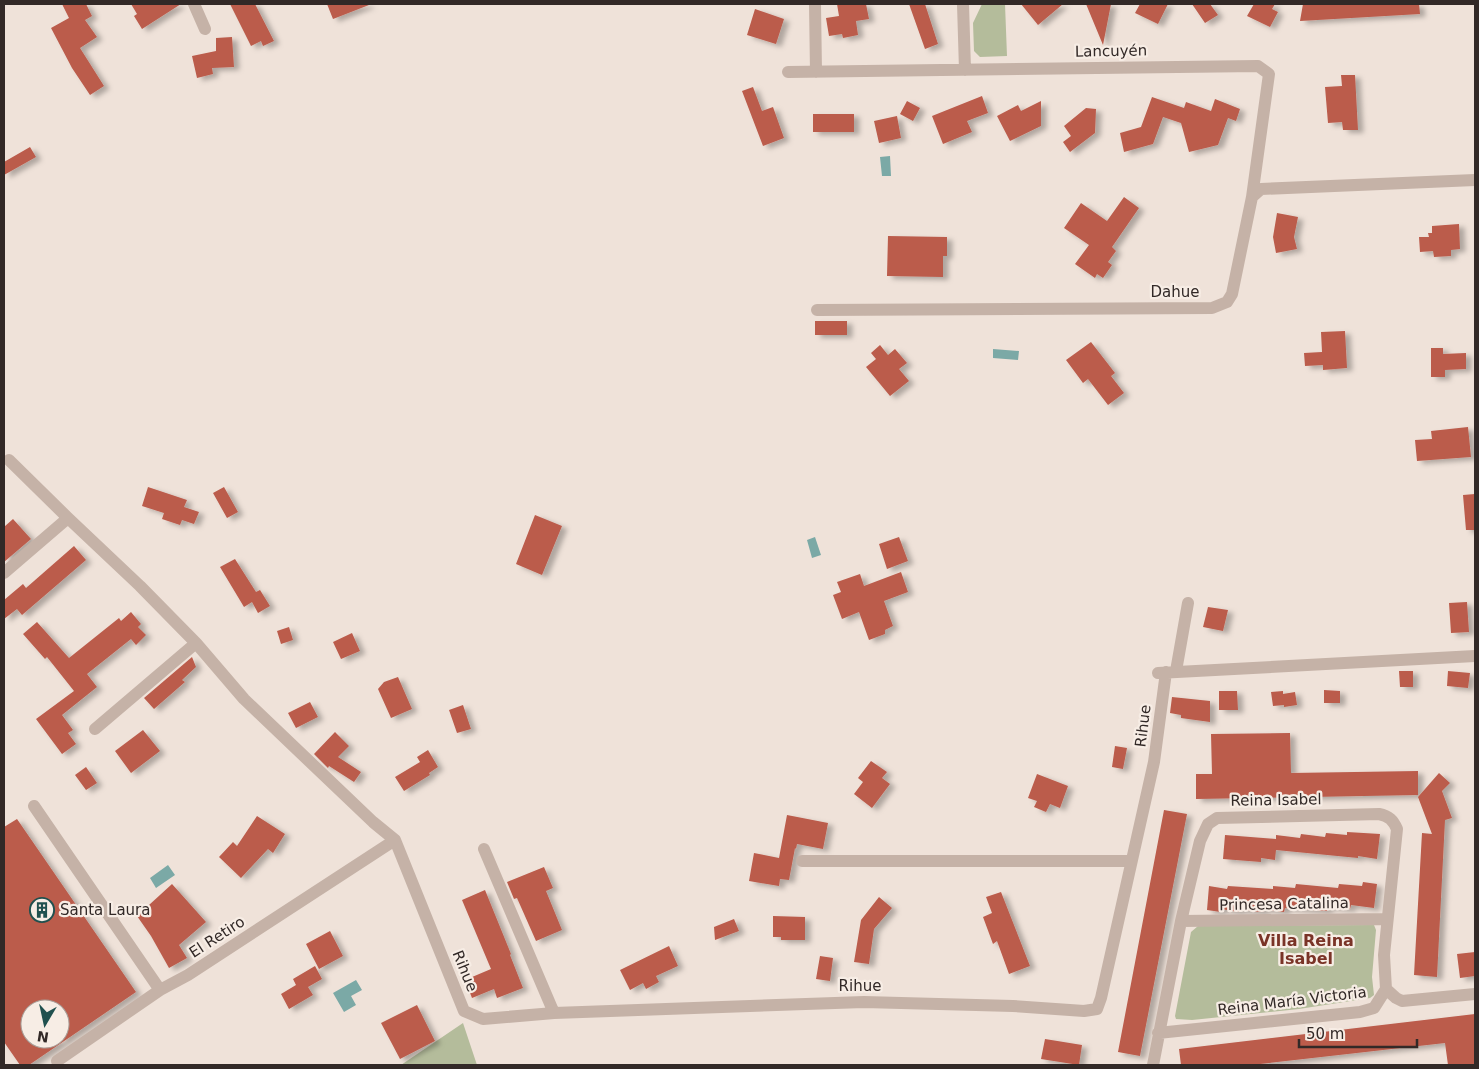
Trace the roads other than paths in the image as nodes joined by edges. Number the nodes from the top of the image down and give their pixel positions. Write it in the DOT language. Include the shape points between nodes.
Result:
graph roads {
  1 [pos="194,4"];
  2 [pos="815,4"];
  3 [pos="963,4"];
  4 [pos="205,29"];
  5 [pos="1258,66"];
  6 [pos="965,70"];
  7 [pos="788,72"];
  8 [pos="816,72"];
  9 [pos="1475,180"];
  10 [pos="1252,197"];
  11 [pos="817,310"];
  12 [pos="9,460"];
  13 [pos="68,518"];
  14 [pos="4,573"];
  15 [pos="1188,603"];
  16 [pos="196,643"];
  17 [pos="1475,656"];
  18 [pos="1167,672"];
  19 [pos="95,729"];
  20 [pos="34,806"];
  21 [pos="395,840"];
  22 [pos="484,849"];
  23 [pos="802,861"];
  24 [pos="1131,861"];
  25 [pos="1387,919"];
  26 [pos="1181,921"];
  27 [pos="1386,989"];
  28 [pos="160,990"];
  29 [pos="1475,994"];
  30 [pos="554,1013"];
  31 [pos="1158,1033"];
  32 [pos="57,1061"];
  33 [pos="1153,1065"];
  1 -- 4 [label="street"];
  2 -- 8 [label="street"];
  3 -- 6 [label="street"];
  5 -- 6 [label="street, Lancuyén"];
  5 -- 10 [label="street, Dahue" via="1269,74"];
  6 -- 8 [label="street, Lancuyén"];
  7 -- 8 [label="street, Lancuyén"];
  9 -- 10 [label="street" via="1275,187 1261,189"];
  10 -- 11 [label="street, Dahue" via="1232,294 1227,302 1212,308"];
  12 -- 13 [label="street"];
  13 -- 14 [label="street"];
  13 -- 16 [label="street"];
  15 -- 18 [label="street, Rihue"];
  16 -- 19 [label="street"];
  16 -- 21 [label="street" via="244,699"];
  17 -- 18 [label="street"];
  18 -- 24 [label="street, Rihue" via="1154,762"];
  20 -- 28 [label="street"];
  21 -- 28 [label="street, El Retiro"];
  21 -- 30 [label="street, Rihue" via="464,1011 483,1019"];
  22 -- 30 [label="street"];
  23 -- 24 [label="street"];
  24 -- 30 [label="street, Rihue" via="1097,1009 864,1002"];
  25 -- 26 [label="street, Princesa Catalina"];
  25 -- 26 [label="street, Reina Isabel" via="1396,829 1393,820 1379,814 1223,817 1212,821 1200,841"];
  25 -- 27 [label="street, Reina Isabel"];
  26 -- 31 [label="street, Reina Isabel"];
  27 -- 29 [label="street, Reina María Victoria" via="1402,1000"];
  27 -- 31 [label="street, Reina María Victoria" via="1374,1008 1360,1012"];
  28 -- 32 [label="street, El Retiro"];
  31 -- 33 [label="street, Reina Isabel"];
}
